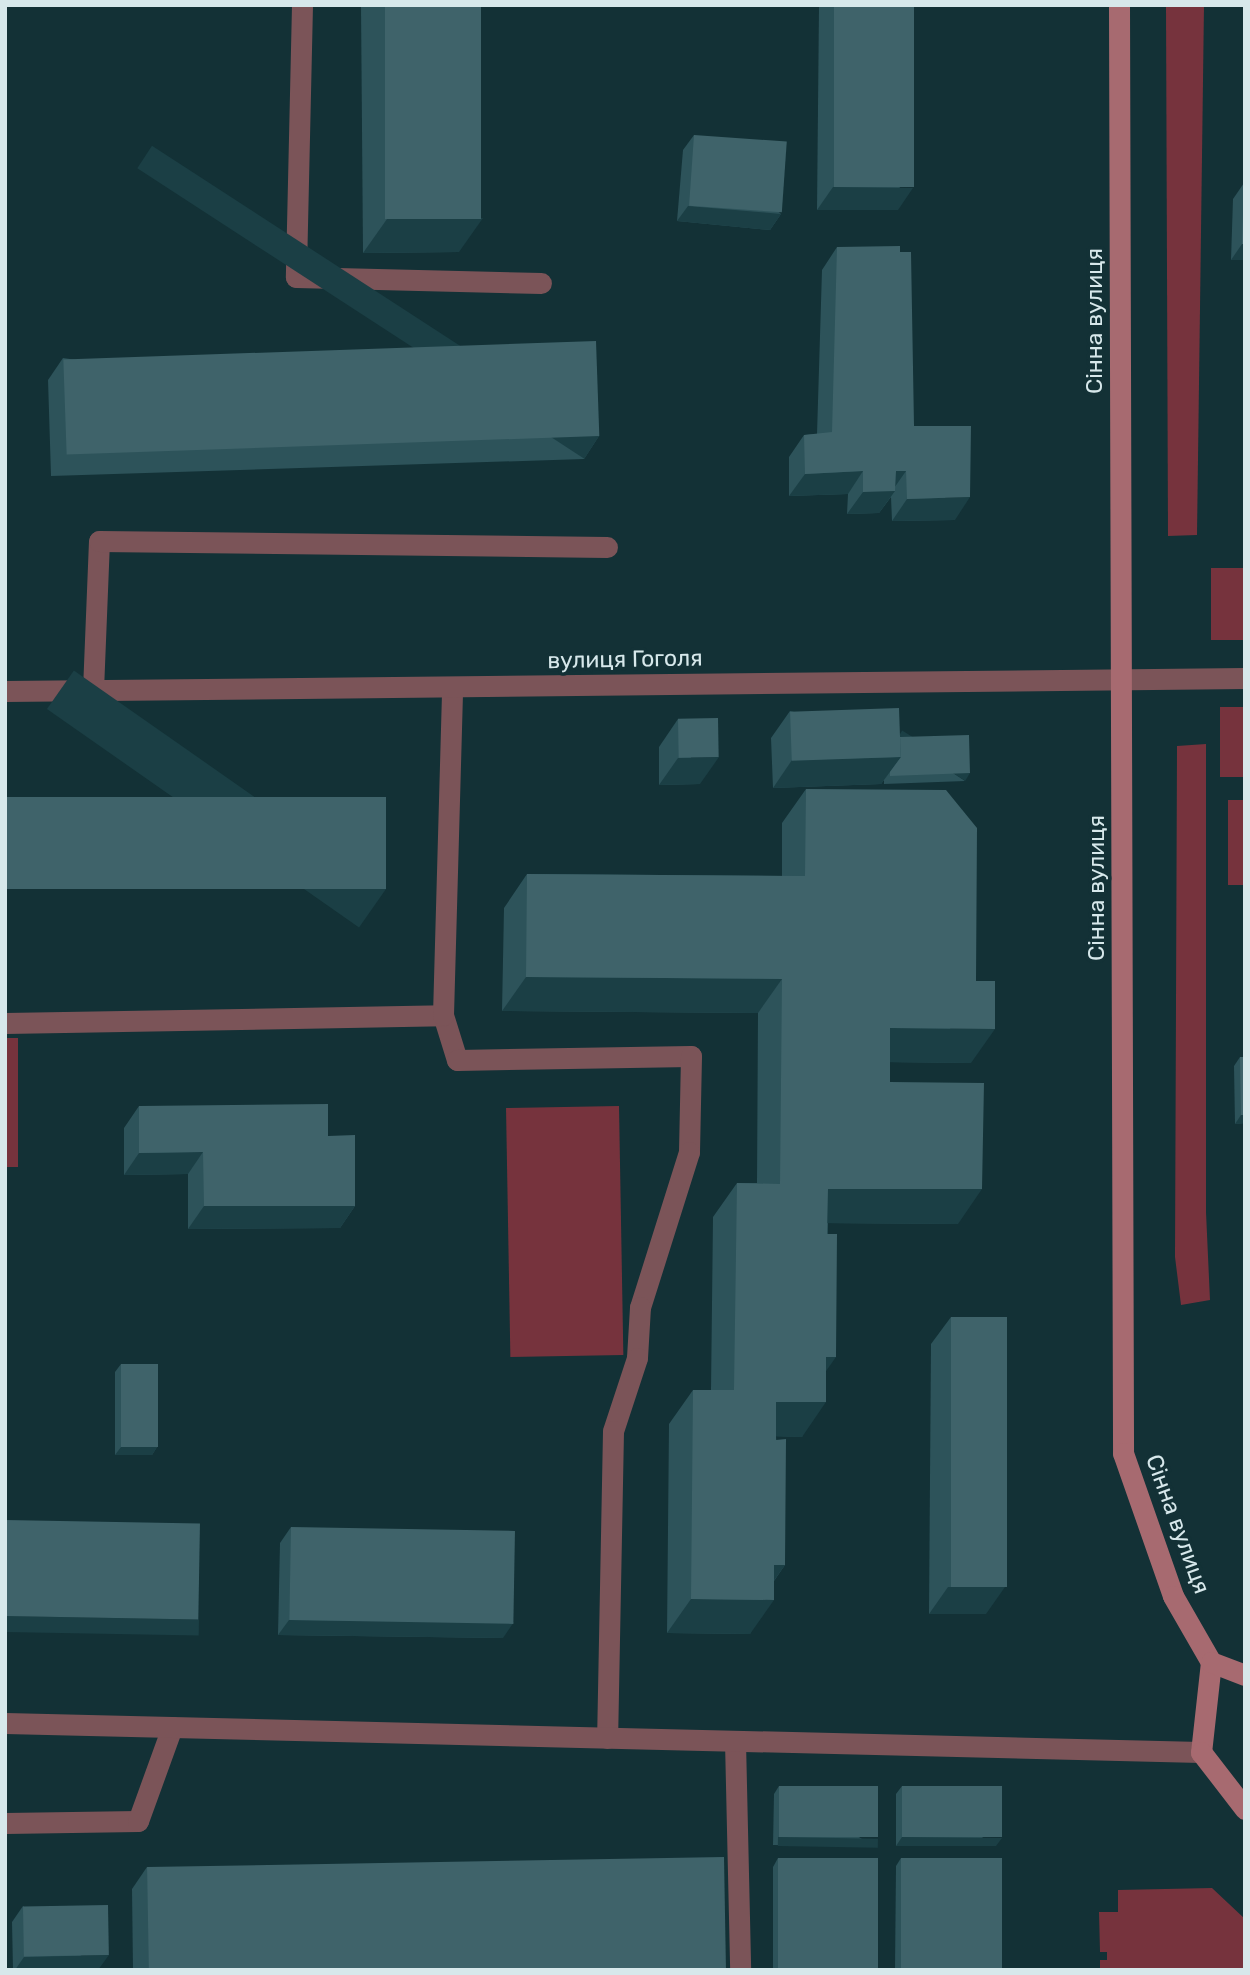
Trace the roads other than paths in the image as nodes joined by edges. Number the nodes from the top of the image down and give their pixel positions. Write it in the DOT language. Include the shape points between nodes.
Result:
graph roads {
  1 [pos="302,5"];
  2 [pos="1119,5"];
  3 [pos="541,283"];
  4 [pos="607,547"];
  5 [pos="1245,678"];
  6 [pos="1121,681"];
  7 [pos="452,687"];
  8 [pos="93,690"];
  9 [pos="5,691"];
  10 [pos="443,1014"];
  11 [pos="5,1023"];
  12 [pos="1211,1662"];
  13 [pos="1245,1675"];
  14 [pos="5,1723"];
  15 [pos="172,1727"];
  16 [pos="607,1738"];
  17 [pos="735,1741"];
  18 [pos="1201,1752"];
  19 [pos="1245,1809"];
  20 [pos="5,1823"];
  21 [pos="740,1970"];
  1 -- 3 [label="street" via="296,276"];
  2 -- 6 [label="main road, Сінна вулиця"];
  4 -- 8 [label="street" via="99,541"];
  5 -- 6 [label="street, вулиця Гоголя"];
  6 -- 7 [label="street, вулиця Гоголя"];
  6 -- 12 [label="main road, Сінна вулиця" via="1124,1453 1173,1596"];
  7 -- 8 [label="street, вулиця Гоголя"];
  7 -- 10 [label="street"];
  8 -- 9 [label="street, вулиця Гоголя"];
  10 -- 11 [label="street"];
  10 -- 16 [label="street" via="457,1060 691,1056 689,1152 640,1307 636,1358 613,1431"];
  12 -- 13 [label="main road"];
  12 -- 18 [label="main road"];
  14 -- 15 [label="street"];
  15 -- 16 [label="street"];
  15 -- 20 [label="street" via="138,1821"];
  16 -- 17 [label="street"];
  17 -- 18 [label="street"];
  17 -- 21 [label="street"];
  18 -- 19 [label="main road"];
}
